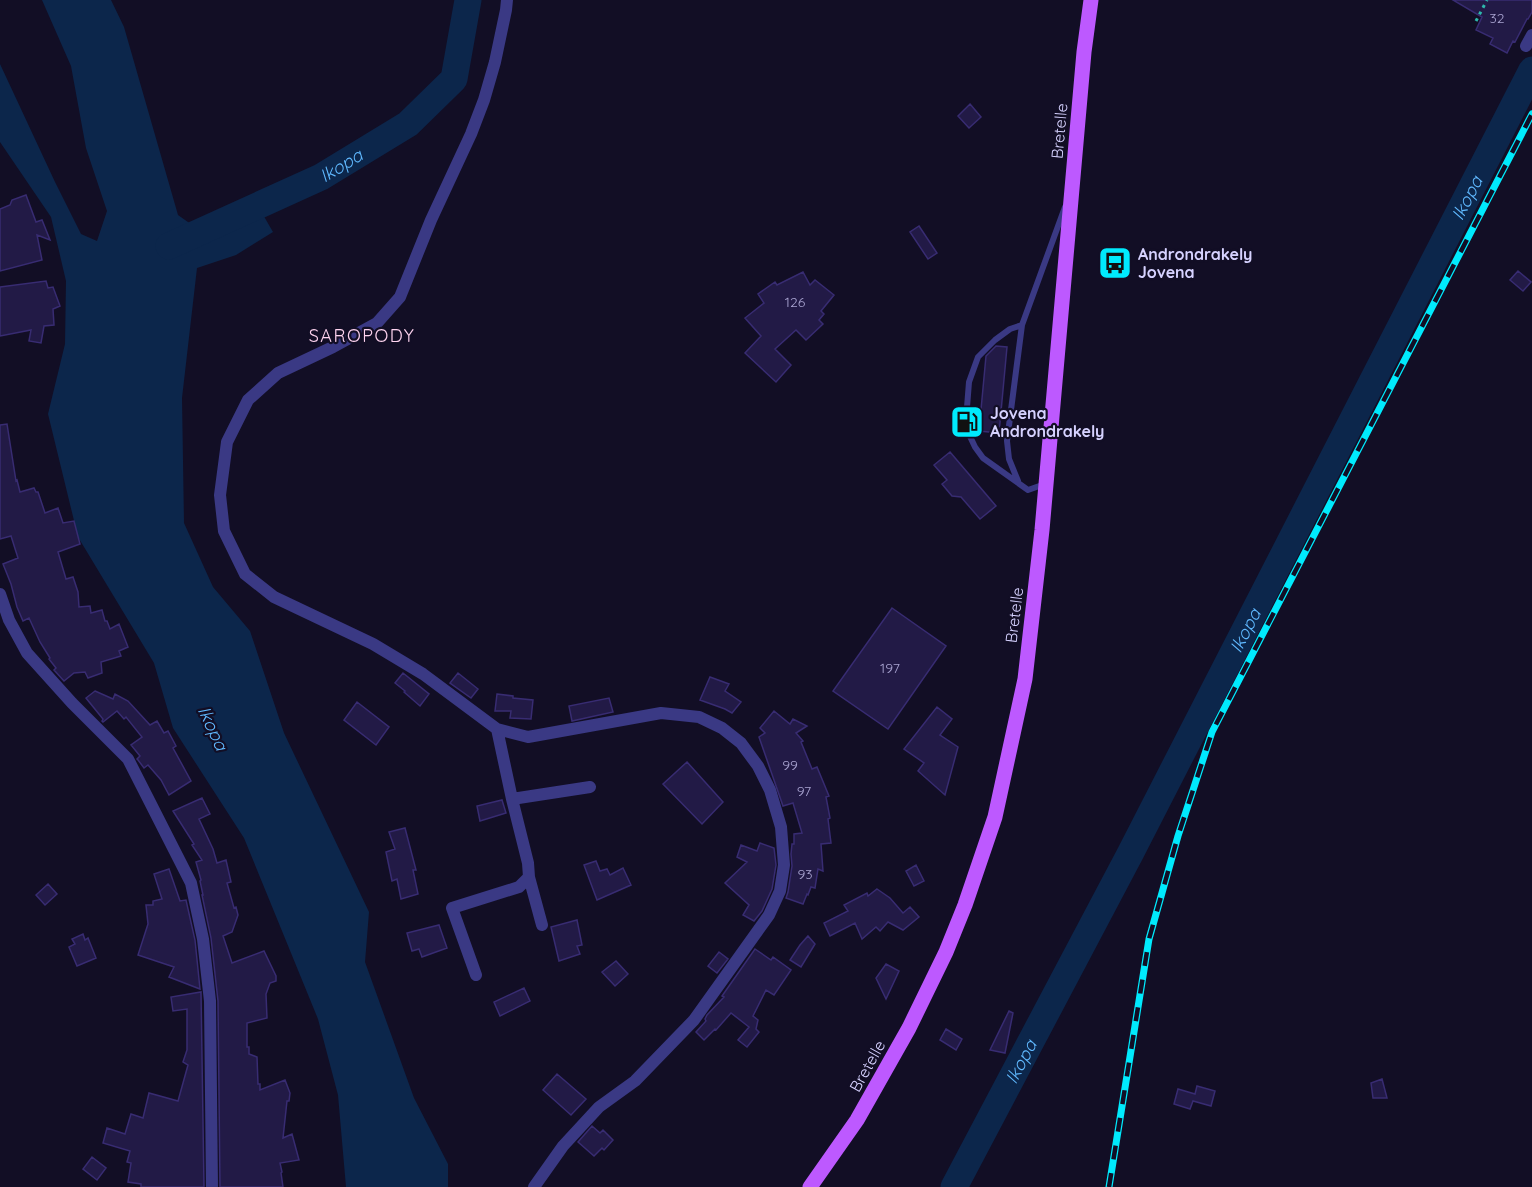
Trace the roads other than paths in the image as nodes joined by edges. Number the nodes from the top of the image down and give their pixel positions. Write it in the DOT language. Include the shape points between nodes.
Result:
graph roads {
  1 [pos="507,0"];
  2 [pos="1091,0"];
  3 [pos="1072,187"];
  4 [pos="1022,325"];
  5 [pos="1018,483"];
  6 [pos="1046,484"];
  7 [pos="0,594"];
  8 [pos="497,729"];
  9 [pos="590,787"];
  10 [pos="512,799"];
  11 [pos="529,877"];
  12 [pos="542,925"];
  13 [pos="476,975"];
  14 [pos="213,1187"];
  15 [pos="534,1187"];
  16 [pos="810,1187"];
  1 -- 8 [label="street" via="484,100 400,297 377,323 278,373 249,400 227,442 220,495 224,531 244,573 274,597 373,644 413,668"];
  2 -- 3 [label="main road, Bretelle"];
  3 -- 4 [label="lane"];
  3 -- 6 [label="main road, Bretelle"];
  4 -- 5 [label="lane" via="1007,441"];
  4 -- 5 [label="lane" via="1010,329 978,357 969,382 966,420 971,439 983,458"];
  5 -- 6 [label="lane" via="1028,490"];
  6 -- 16 [label="main road, Bretelle" via="1025,679 995,817 979,867 946,952 909,1028 857,1120"];
  7 -- 14 [label="street" via="27,653 128,759 191,883 210,1001"];
  8 -- 10 [label="street"];
  8 -- 15 [label="street" via="528,737 661,713 699,717 741,743 770,790 781,827 784,865 780,891 769,915 694,1020 635,1080 599,1107 563,1146"];
  9 -- 10 [label="street"];
  10 -- 11 [label="street"];
  11 -- 12 [label="street"];
  11 -- 13 [label="street" via="519,887 452,908"];
}
